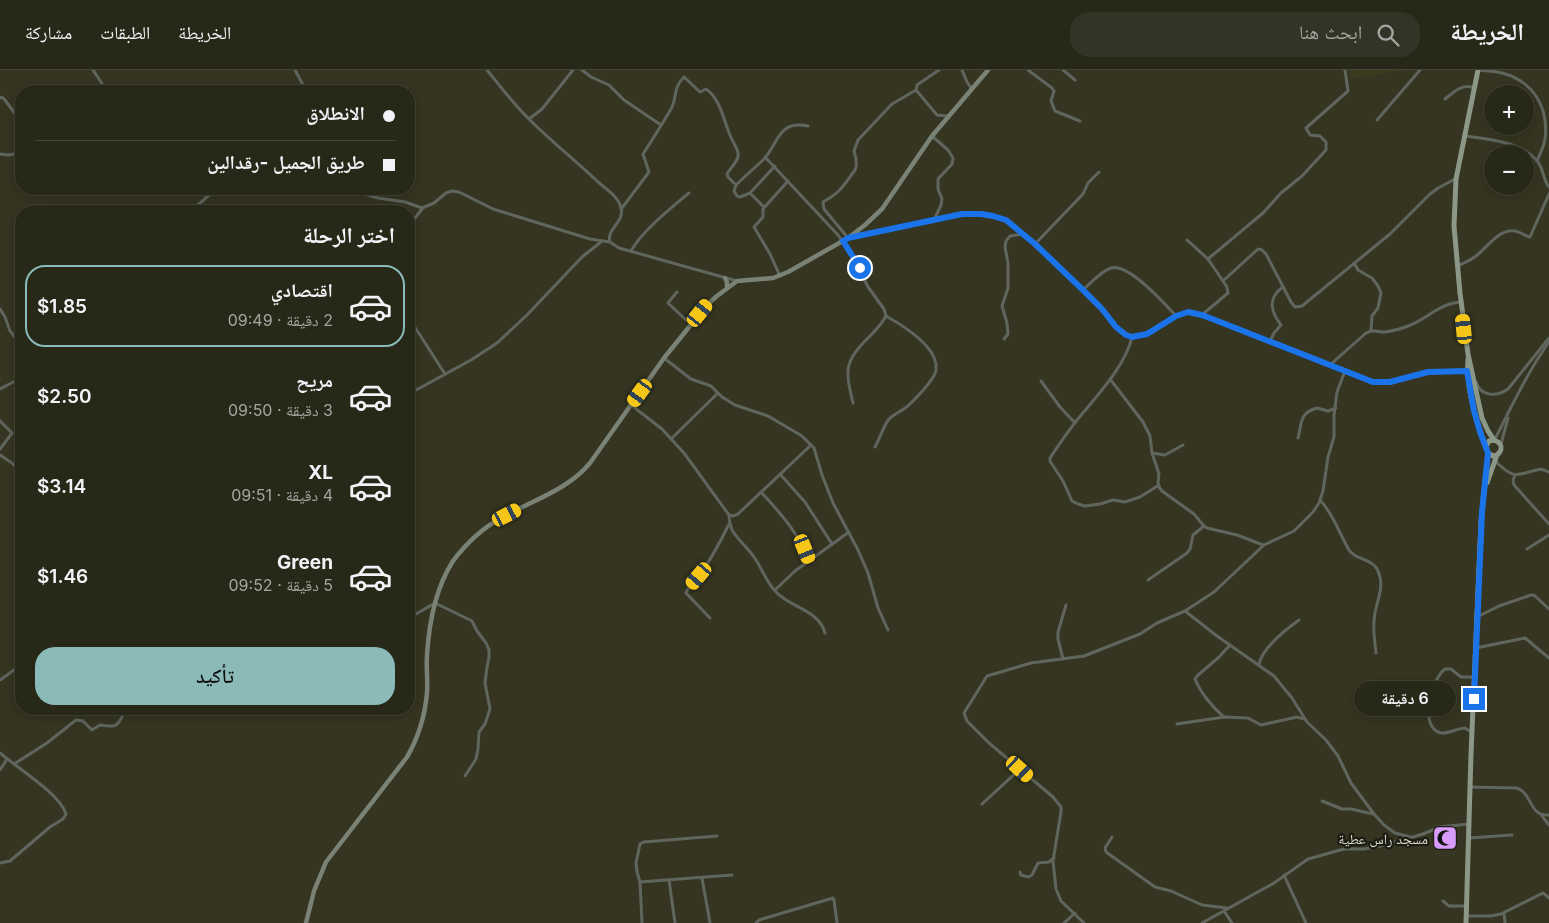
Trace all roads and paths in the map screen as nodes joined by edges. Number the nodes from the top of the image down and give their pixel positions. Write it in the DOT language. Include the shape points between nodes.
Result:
graph roads {
  1 [pos="93,70"];
  2 [pos="295,70"];
  3 [pos="487,70"];
  4 [pos="573,70"];
  5 [pos="582,70"];
  6 [pos="939,70"];
  7 [pos="962,70"];
  8 [pos="988,70"];
  9 [pos="1028,70"];
  10 [pos="1063,70"];
  11 [pos="1345,70"];
  12 [pos="1420,70"];
  13 [pos="1478,70"];
  14 [pos="1075,80"];
  15 [pos="103,85"];
  16 [pos="303,85"];
  17 [pos="1475,88"];
  18 [pos="972,89"];
  19 [pos="916,90"];
  20 [pos="0,98"];
  21 [pos="1445,99"];
  22 [pos="15,114"];
  23 [pos="948,116"];
  24 [pos="529,119"];
  25 [pos="1377,120"];
  26 [pos="1080,121"];
  27 [pos="661,125"];
  28 [pos="808,126"];
  29 [pos="932,136"];
  30 [pos="1466,136"];
  31 [pos="0,154"];
  32 [pos="15,154"];
  33 [pos="766,157"];
  34 [pos="1537,162"];
  35 [pos="775,166"];
  36 [pos="1099,172"];
  37 [pos="1456,179"];
  38 [pos="788,181"];
  39 [pos="736,185"];
  40 [pos="1549,187"];
  41 [pos="689,192"];
  42 [pos="750,193"];
  43 [pos="1549,194"];
  44 [pos="209,195"];
  45 [pos="368,195"];
  46 [pos="198,205"];
  47 [pos="414,205"];
  48 [pos="415,206"];
  49 [pos="764,207"];
  50 [pos="422,208"];
  51 [pos="622,208"];
  52 [pos="415,218"];
  53 [pos="934,220"];
  54 [pos="1023,234"];
  55 [pos="848,238"];
  56 [pos="1187,240"];
  57 [pos="843,241"];
  58 [pos="601,242"];
  59 [pos="610,242"];
  60 [pos="1035,244"];
  61 [pos="631,251"];
  62 [pos="1208,259"];
  63 [pos="1354,263"];
  64 [pos="1458,266"];
  65 [pos="780,276"];
  66 [pos="725,278"];
  67 [pos="1223,280"];
  68 [pos="737,281"];
  69 [pos="1283,287"];
  70 [pos="727,288"];
  71 [pos="1083,290"];
  72 [pos="677,292"];
  73 [pos="1461,302"];
  74 [pos="0,309"];
  75 [pos="1202,315"];
  76 [pos="886,316"];
  77 [pos="1176,316"];
  78 [pos="694,321"];
  79 [pos="415,327"];
  80 [pos="1371,330"];
  81 [pos="15,337"];
  82 [pos="1132,337"];
  83 [pos="1549,338"];
  84 [pos="1004,339"];
  85 [pos="1270,341"];
  86 [pos="1549,342"];
  87 [pos="664,358"];
  88 [pos="1330,365"];
  89 [pos="1470,369"];
  90 [pos="1345,371"];
  91 [pos="445,374"];
  92 [pos="1110,379"];
  93 [pos="15,381"];
  94 [pos="1041,381"];
  95 [pos="0,389"];
  96 [pos="415,390"];
  97 [pos="718,393"];
  98 [pos="853,403"];
  99 [pos="631,405"];
  100 [pos="1336,407"];
  101 [pos="1509,412"];
  102 [pos="0,420"];
  103 [pos="1074,423"];
  104 [pos="1298,438"];
  105 [pos="671,439"];
  106 [pos="1494,440"];
  107 [pos="1501,444"];
  108 [pos="811,445"];
  109 [pos="1183,445"];
  110 [pos="875,447"];
  111 [pos="0,449"];
  112 [pos="1487,450"];
  113 [pos="1152,453"];
  114 [pos="0,455"];
  115 [pos="1496,458"];
  116 [pos="15,466"];
  117 [pos="1549,472"];
  118 [pos="780,474"];
  119 [pos="1515,475"];
  120 [pos="1159,485"];
  121 [pos="1485,488"];
  122 [pos="761,492"];
  123 [pos="1320,499"];
  124 [pos="729,515"];
  125 [pos="729,524"];
  126 [pos="1549,524"];
  127 [pos="1204,526"];
  128 [pos="848,532"];
  129 [pos="1549,535"];
  130 [pos="832,544"];
  131 [pos="1264,545"];
  132 [pos="1527,549"];
  133 [pos="809,561"];
  134 [pos="1148,580"];
  135 [pos="775,590"];
  136 [pos="434,603"];
  137 [pos="1066,605"];
  138 [pos="1549,609"];
  139 [pos="1185,610"];
  140 [pos="415,614"];
  141 [pos="1477,617"];
  142 [pos="710,618"];
  143 [pos="1299,620"];
  144 [pos="888,630"];
  145 [pos="825,633"];
  146 [pos="1230,645"];
  147 [pos="1476,648"];
  148 [pos="1376,653"];
  149 [pos="1549,658"];
  150 [pos="1063,659"];
  151 [pos="1259,664"];
  152 [pos="15,669"];
  153 [pos="1475,677"];
  154 [pos="0,680"];
  155 [pos="123,715"];
  156 [pos="1224,717"];
  157 [pos="1305,719"];
  158 [pos="1177,724"];
  159 [pos="1472,732"];
  160 [pos="0,753"];
  161 [pos="7,759"];
  162 [pos="14,764"];
  163 [pos="1020,769"];
  164 [pos="0,770"];
  165 [pos="465,776"];
  166 [pos="1470,788"];
  167 [pos="1322,801"];
  168 [pos="982,804"];
  169 [pos="1374,814"];
  170 [pos="1549,815"];
  171 [pos="1542,816"];
  172 [pos="1469,824"];
  173 [pos="1549,825"];
  174 [pos="1395,834"];
  175 [pos="1512,835"];
  176 [pos="717,836"];
  177 [pos="1112,837"];
  178 [pos="1410,837"];
  179 [pos="1468,838"];
  180 [pos="1395,842"];
  181 [pos="1054,858"];
  182 [pos="0,862"];
  183 [pos="1020,872"];
  184 [pos="732,875"];
  185 [pos="1284,875"];
  186 [pos="702,878"];
  187 [pos="670,880"];
  188 [pos="640,882"];
  189 [pos="1549,898"];
  190 [pos="1443,901"];
  191 [pos="1466,906"];
  192 [pos="1228,908"];
  193 [pos="1224,911"];
  194 [pos="1075,913"];
  195 [pos="1504,913"];
  196 [pos="1466,916"];
  197 [pos="306,923"];
  198 [pos="642,923"];
  199 [pos="675,923"];
  200 [pos="709,923"];
  201 [pos="756,923"];
  202 [pos="837,923"];
  203 [pos="1064,923"];
  204 [pos="1084,923"];
  205 [pos="1202,923"];
  206 [pos="1232,923"];
  207 [pos="1306,923"];
  208 [pos="1466,923"];
  209 [pos="1505,923"];
  1 -- 15 [label="street"];
  2 -- 16 [label="street"];
  3 -- 24 [label="street"];
  4 -- 24 [label="street" via="542,109"];
  5 -- 27 [label="street" via="610,85 624,100"];
  6 -- 19 [label="street" via="917,85"];
  7 -- 18 [label="street"];
  8 -- 18 [label="street"];
  9 -- 26 [label="street" via="1054,91 1050,101 1055,112"];
  10 -- 14 [label="street"];
  11 -- 62 [label="street" via="1348,91 1306,128 1310,135 1320,136 1326,142 1326,150 1263,213"];
  12 -- 25 [label="street"];
  13 -- 17 [label="main road"];
  13 -- 34 [label="street" via="1502,73 1521,81 1539,101 1546,116 1545,140"];
  17 -- 21 [label="street" via="1463,86"];
  17 -- 30 [label="main road"];
  18 -- 23 [label="street"];
  19 -- 23 [label="street" via="937,115"];
  19 -- 55 [label="street" via="892,104 858,140 854,151 855,170 842,189 823,202 824,209"];
  20 -- 22 [label="street"];
  23 -- 29 [label="street"];
  24 -- 51 [label="street" via="617,199"];
  27 -- 39 [label="street" via="684,77 700,92 710,91 738,152 738,158 727,174"];
  27 -- 51 [label="street" via="643,155 649,172"];
  28 -- 33 [label="street" via="801,124 781,132"];
  29 -- 53 [label="street" via="953,158 952,164 938,179 942,199"];
  29 -- 55 [label="street" via="882,209"];
  30 -- 34 [label="street" via="1510,144"];
  30 -- 37 [label="main road"];
  31 -- 32 [label="street"];
  33 -- 35 [label="street"];
  33 -- 39 [label="street"];
  34 -- 40 [label="street"];
  35 -- 38 [label="street"];
  35 -- 42 [label="street"];
  36 -- 60 [label="street"];
  37 -- 63 [label="street" via="1429,195 1390,234"];
  37 -- 64 [label="main road" via="1454,226"];
  38 -- 49 [label="street"];
  38 -- 57 [label="street"];
  39 -- 42 [label="street" via="734,191 737,196"];
  41 -- 61 [label="street" via="634,244"];
  42 -- 49 [label="street"];
  43 -- 64 [label="street" via="1530,237 1515,231 1507,232"];
  44 -- 46 [label="street"];
  45 -- 47 [label="street"];
  48 -- 50 [label="street"];
  49 -- 65 [label="street" via="762,219 754,227"];
  50 -- 52 [label="street"];
  50 -- 58 [label="street" via="446,193 459,192 493,209"];
  51 -- 59 [label="street" via="620,219 610,232"];
  53 -- 54 [label="street" via="981,214 1006,220"];
  53 -- 55 [label="street"];
  54 -- 60 [label="street"];
  54 -- 84 [label="street" via="1010,236 1006,241 1008,288 1002,306 1008,334"];
  55 -- 57 [label="street"];
  56 -- 62 [label="street"];
  57 -- 65 [label="street"];
  57 -- 76 [label="street"];
  58 -- 59 [label="street"];
  58 -- 91 [label="street" via="497,343"];
  59 -- 61 [label="street"];
  60 -- 71 [label="street"];
  61 -- 66 [label="street"];
  62 -- 67 [label="street"];
  63 -- 69 [label="street" via="1302,306 1295,307"];
  63 -- 80 [label="street" via="1358,270 1372,278 1381,293 1378,308 1372,316"];
  64 -- 73 [label="main road"];
  65 -- 68 [label="street"];
  66 -- 68 [label="street"];
  66 -- 70 [label="street"];
  67 -- 69 [label="street" via="1258,249 1266,254"];
  67 -- 75 [label="street" via="1228,293"];
  68 -- 70 [label="street"];
  69 -- 85 [label="street" via="1272,302 1272,312 1281,326"];
  70 -- 78 [label="street" via="706,305"];
  71 -- 77 [label="street" via="1107,270 1119,268 1152,290"];
  71 -- 82 [label="street" via="1116,327"];
  72 -- 78 [label="street" via="668,303 686,320"];
  73 -- 80 [label="street" via="1442,307 1408,326 1383,332"];
  73 -- 89 [label="main road"];
  74 -- 81 [label="street"];
  75 -- 77 [label="street" via="1188,312"];
  75 -- 85 [label="street"];
  76 -- 98 [label="street" via="850,360 847,370"];
  76 -- 110 [label="street" via="922,341 933,358 936,370 909,406 890,419"];
  77 -- 82 [label="street" via="1147,334"];
  78 -- 87 [label="street"];
  79 -- 91 [label="street"];
  80 -- 88 [label="street"];
  82 -- 92 [label="street" via="1130,347"];
  83 -- 89 [label="street" via="1503,393 1486,393 1478,386"];
  85 -- 88 [label="street"];
  86 -- 101 [label="street"];
  87 -- 97 [label="street" via="691,379 711,386"];
  87 -- 99 [label="street"];
  88 -- 90 [label="street"];
  89 -- 90 [label="street" via="1428,372 1381,383"];
  89 -- 106 [label="main road" via="1482,418"];
  89 -- 112 [label="main road" via="1474,411"];
  90 -- 100 [label="street" via="1337,392"];
  91 -- 96 [label="street"];
  92 -- 103 [label="street"];
  92 -- 113 [label="street" via="1144,422"];
  93 -- 95 [label="street"];
  94 -- 103 [label="street"];
  97 -- 105 [label="street"];
  97 -- 108 [label="street" via="735,405 768,416"];
  99 -- 105 [label="street"];
  99 -- 136 [label="street" via="582,473 564,486 499,519 471,541 453,561"];
  100 -- 104 [label="street" via="1328,411 1317,408 1308,412 1301,420"];
  100 -- 123 [label="street" via="1334,437"];
  101 -- 106 [label="street"];
  101 -- 107 [label="street"];
  102 -- 111 [label="street" via="12,434"];
  103 -- 120 [label="street" via="1050,459 1072,501 1085,506 1113,500 1124,502"];
  105 -- 124 [label="street" via="688,457"];
  106 -- 107 [label="main road"];
  106 -- 112 [label="main road" via="1489,441"];
  107 -- 115 [label="main road"];
  108 -- 118 [label="street"];
  108 -- 128 [label="street" via="816,450 832,503"];
  109 -- 113 [label="street" via="1165,455"];
  112 -- 115 [label="main road"];
  112 -- 121 [label="main road"];
  113 -- 120 [label="street"];
  114 -- 116 [label="street"];
  115 -- 119 [label="street" via="1504,469"];
  115 -- 121 [label="main road"];
  117 -- 119 [label="street" via="1541,469"];
  118 -- 122 [label="street"];
  118 -- 130 [label="street" via="805,502"];
  119 -- 126 [label="street" via="1514,485"];
  120 -- 127 [label="street"];
  121 -- 141 [label="main road"];
  122 -- 124 [label="street" via="738,514"];
  122 -- 133 [label="street" via="788,522"];
  123 -- 131 [label="street" via="1313,512 1294,531"];
  123 -- 148 [label="street" via="1333,516 1349,550 1378,571 1381,592 1374,622"];
  124 -- 125 [label="street"];
  125 -- 135 [label="street"];
  125 -- 142 [label="street" via="699,576 686,590 687,596"];
  127 -- 131 [label="street"];
  127 -- 134 [label="street" via="1193,535 1187,553"];
  128 -- 130 [label="street"];
  128 -- 144 [label="street" via="868,573"];
  129 -- 132 [label="street"];
  130 -- 133 [label="street"];
  131 -- 139 [label="street" via="1214,592"];
  133 -- 135 [label="street"];
  135 -- 145 [label="street" via="811,614"];
  136 -- 140 [label="street"];
  136 -- 165 [label="street" via="472,621 489,650 485,684 490,709 479,732 476,759"];
  136 -- 197 [label="street" via="427,656 427,694 416,740 407,757 326,862"];
  137 -- 150 [label="street" via="1058,632"];
  138 -- 141 [label="street" via="1531,595"];
  139 -- 146 [label="street"];
  139 -- 150 [label="street" via="1131,638 1084,656"];
  141 -- 147 [label="main road"];
  143 -- 151 [label="street" via="1262,656"];
  146 -- 151 [label="street"];
  146 -- 156 [label="street" via="1195,679"];
  147 -- 149 [label="street" via="1522,638"];
  147 -- 153 [label="main road"];
  150 -- 163 [label="street" via="1031,663 987,676 964,713 989,744"];
  151 -- 157 [label="street" via="1284,686"];
  152 -- 154 [label="street"];
  153 -- 159 [label="main road"];
  153 -- 159 [label="street" via="1460,677 1445,668 1435,679 1428,713 1429,720 1440,733 1465,728"];
  155 -- 162 [label="street" via="114,726 100,725 92,730 83,721 76,720"];
  156 -- 157 [label="street" via="1248,718 1261,725 1297,717"];
  156 -- 158 [label="street"];
  157 -- 169 [label="street" via="1338,756 1351,783"];
  159 -- 166 [label="main road"];
  160 -- 161 [label="street"];
  161 -- 162 [label="street"];
  161 -- 164 [label="street"];
  162 -- 182 [label="street" via="48,792 66,814 10,861"];
  163 -- 168 [label="street"];
  163 -- 181 [label="street" via="1061,807"];
  166 -- 171 [label="street" via="1517,788 1524,792"];
  166 -- 172 [label="main road"];
  167 -- 169 [label="street" via="1342,809"];
  169 -- 174 [label="street"];
  170 -- 171 [label="street"];
  171 -- 173 [label="street"];
  172 -- 178 [label="street" via="1440,827"];
  172 -- 179 [label="main road"];
  174 -- 178 [label="street"];
  174 -- 180 [label="street"];
  175 -- 179 [label="street"];
  176 -- 188 [label="street" via="641,843 636,863"];
  177 -- 192 [label="street" via="1104,848 1106,852 1155,887 1202,905"];
  178 -- 180 [label="street"];
  179 -- 191 [label="main road"];
  180 -- 185 [label="street" via="1370,848 1344,849 1308,859"];
  181 -- 183 [label="street" via="1038,863 1028,877"];
  181 -- 194 [label="street" via="1058,895"];
  184 -- 186 [label="street"];
  185 -- 192 [label="street"];
  185 -- 207 [label="street"];
  186 -- 187 [label="street"];
  186 -- 200 [label="street"];
  187 -- 188 [label="street"];
  187 -- 199 [label="street"];
  188 -- 198 [label="street"];
  189 -- 195 [label="street" via="1539,894"];
  190 -- 191 [label="street" via="1449,906"];
  191 -- 196 [label="main road"];
  192 -- 193 [label="street"];
  193 -- 205 [label="street"];
  193 -- 206 [label="street"];
  194 -- 203 [label="street"];
  194 -- 204 [label="street"];
  195 -- 196 [label="street"];
  195 -- 209 [label="street"];
  196 -- 208 [label="main road"];
  201 -- 202 [label="street" via="833,898"];
}
